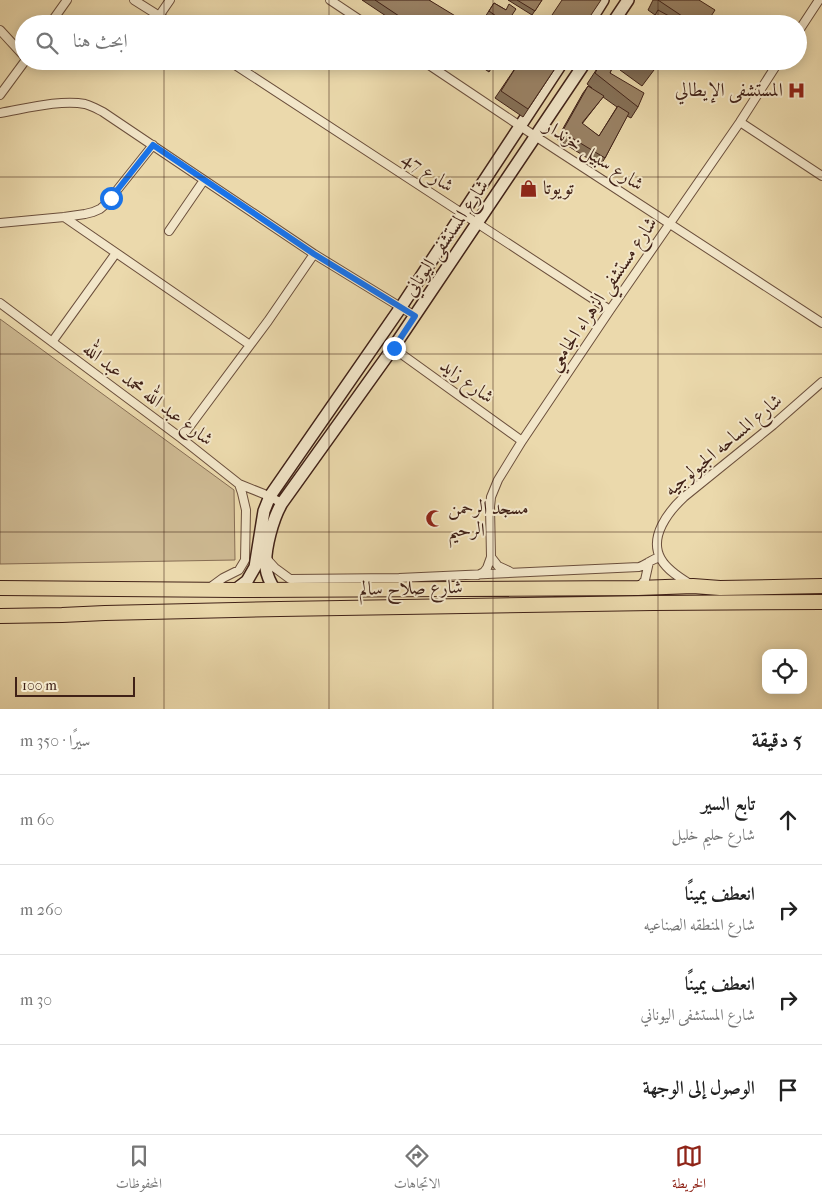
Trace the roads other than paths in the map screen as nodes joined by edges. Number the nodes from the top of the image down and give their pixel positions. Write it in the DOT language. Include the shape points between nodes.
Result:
graph roads {
  1 [pos="67,0"];
  2 [pos="134,0"];
  3 [pos="170,0"];
  4 [pos="330,0"];
  5 [pos="603,0"];
  6 [pos="628,0"];
  7 [pos="819,0"];
  8 [pos="56,15"];
  9 [pos="158,15"];
  10 [pos="161,15"];
  11 [pos="352,15"];
  12 [pos="594,15"];
  13 [pos="618,15"];
  14 [pos="807,18"];
  15 [pos="0,30"];
  16 [pos="15,46"];
  17 [pos="18,70"];
  18 [pos="243,70"];
  19 [pos="436,70"];
  20 [pos="557,70"];
  21 [pos="580,70"];
  22 [pos="773,70"];
  23 [pos="0,95"];
  24 [pos="0,113"];
  25 [pos="740,122"];
  26 [pos="520,126"];
  27 [pos="536,136"];
  28 [pos="153,145"];
  29 [pos="822,176"];
  30 [pos="204,180"];
  31 [pos="463,214"];
  32 [pos="64,217"];
  33 [pos="0,223"];
  34 [pos="477,224"];
  35 [pos="670,224"];
  36 [pos="169,230"];
  37 [pos="116,253"];
  38 [pos="314,254"];
  39 [pos="0,303"];
  40 [pos="401,307"];
  41 [pos="610,310"];
  42 [pos="415,316"];
  43 [pos="821,324"];
  44 [pos="52,342"];
  45 [pos="250,345"];
  46 [pos="394,348"];
  47 [pos="822,382"];
  48 [pos="181,438"];
  49 [pos="522,441"];
  50 [pos="239,484"];
  51 [pos="270,496"];
  52 [pos="282,502"];
  53 [pos="491,557"];
  54 [pos="660,557"];
  55 [pos="266,558"];
  56 [pos="649,562"];
  57 [pos="512,572"];
  58 [pos="478,575"];
  59 [pos="693,586"];
  60 [pos="822,586"];
  61 [pos="0,588"];
  62 [pos="638,588"];
  63 [pos="207,590"];
  64 [pos="235,590"];
  65 [pos="276,590"];
  66 [pos="822,602"];
  67 [pos="0,616"];
  1 -- 8 [label="street"];
  2 -- 9 [label="street"];
  3 -- 10 [label="street"];
  4 -- 11 [label="street"];
  5 -- 12 [label="street"];
  6 -- 13 [label="street"];
  7 -- 14 [label="street"];
  15 -- 16 [label="street"];
  17 -- 23 [label="street"];
  18 -- 31 [label="street, شارع 47"];
  19 -- 26 [label="street, شارع سبيل خزندار"];
  20 -- 26 [label="street, شارع المستشفى اليوناني"];
  21 -- 27 [label="street, شارع المستشفى اليوناني"];
  22 -- 25 [label="street, شارع مستشفي الزهراء الجامعي"];
  24 -- 28 [label="street" via="51,104 83,104 103,112"];
  25 -- 29 [label="street"];
  25 -- 35 [label="street, شارع مستشفي الزهراء الجامعي"];
  26 -- 27 [label="street, شارع سبيل خزندار"];
  26 -- 31 [label="street, شارع المستشفى اليوناني"];
  27 -- 34 [label="street, شارع المستشفى اليوناني"];
  27 -- 35 [label="street, شارع سبيل خزندار"];
  28 -- 30 [label="street"];
  28 -- 32 [label="street" via="100,209"];
  30 -- 36 [label="street"];
  30 -- 38 [label="street"];
  31 -- 34 [label="street, شارع 47"];
  31 -- 40 [label="street, شارع المستشفى اليوناني"];
  32 -- 33 [label="street"];
  32 -- 37 [label="street"];
  34 -- 41 [label="street, شارع 47"];
  34 -- 42 [label="street, شارع المستشفى اليوناني"];
  35 -- 41 [label="street, شارع مستشفي الزهراء الجامعي"];
  35 -- 43 [label="street, شارع سبيل خزندار"];
  37 -- 44 [label="street"];
  37 -- 45 [label="street"];
  38 -- 40 [label="street"];
  38 -- 45 [label="street"];
  39 -- 44 [label="street, شارع عبد الله محمد عبد الله"];
  40 -- 42 [label="street"];
  40 -- 51 [label="street, شارع المستشفى اليوناني"];
  41 -- 49 [label="street, شارع مستشفي الزهراء الجامعي"];
  42 -- 46 [label="street, شارع المستشفى اليوناني"];
  44 -- 48 [label="street, شارع عبد الله محمد عبد الله"];
  45 -- 48 [label="street"];
  46 -- 49 [label="street, شارع زايد"];
  46 -- 52 [label="street, شارع المستشفى اليوناني"];
  47 -- 54 [label="street, شارع المساحه الجيولوجيه" via="673,508 658,534"];
  48 -- 50 [label="street, شارع عبد الله محمد عبد الله"];
  49 -- 53 [label="street, شارع مستشفي الزهراء الجامعي" via="491,497"];
  50 -- 51 [label="street, شارع عبد الله محمد عبد الله"];
  50 -- 63 [label="street" via="246,510 245,560 239,570"];
  51 -- 52 [label="street, شارع عبد الله محمد عبد الله"];
  51 -- 64 [label="street, شارع المستشفى اليوناني" via="264,511 255,567 247,581"];
  52 -- 55 [label="street, شارع المستشفى اليوناني" via="272,525"];
  53 -- 57 [label="street" via="498,566"];
  53 -- 58 [label="street" via="488,568"];
  54 -- 56 [label="street"];
  54 -- 59 [label="street" via="673,573"];
  55 -- 58 [label="street" via="290,579"];
  55 -- 65 [label="street, شارع المستشفى اليوناني" via="268,577"];
  56 -- 57 [label="street" via="639,567"];
  56 -- 62 [label="street" via="645,580"];
  57 -- 58 [label="street"];
  59 -- 60 [label="highway, شارع صلاح سالم"];
  59 -- 62 [label="highway, شارع صلاح سالم"];
  61 -- 63 [label="highway, شارع صلاح سالم"];
  62 -- 65 [label="highway, شارع صلاح سالم"];
  63 -- 64 [label="highway, شارع صلاح سالم"];
  64 -- 65 [label="highway, شارع صلاح سالم"];
  66 -- 67 [label="highway, شارع صلاح سالم"];
}
